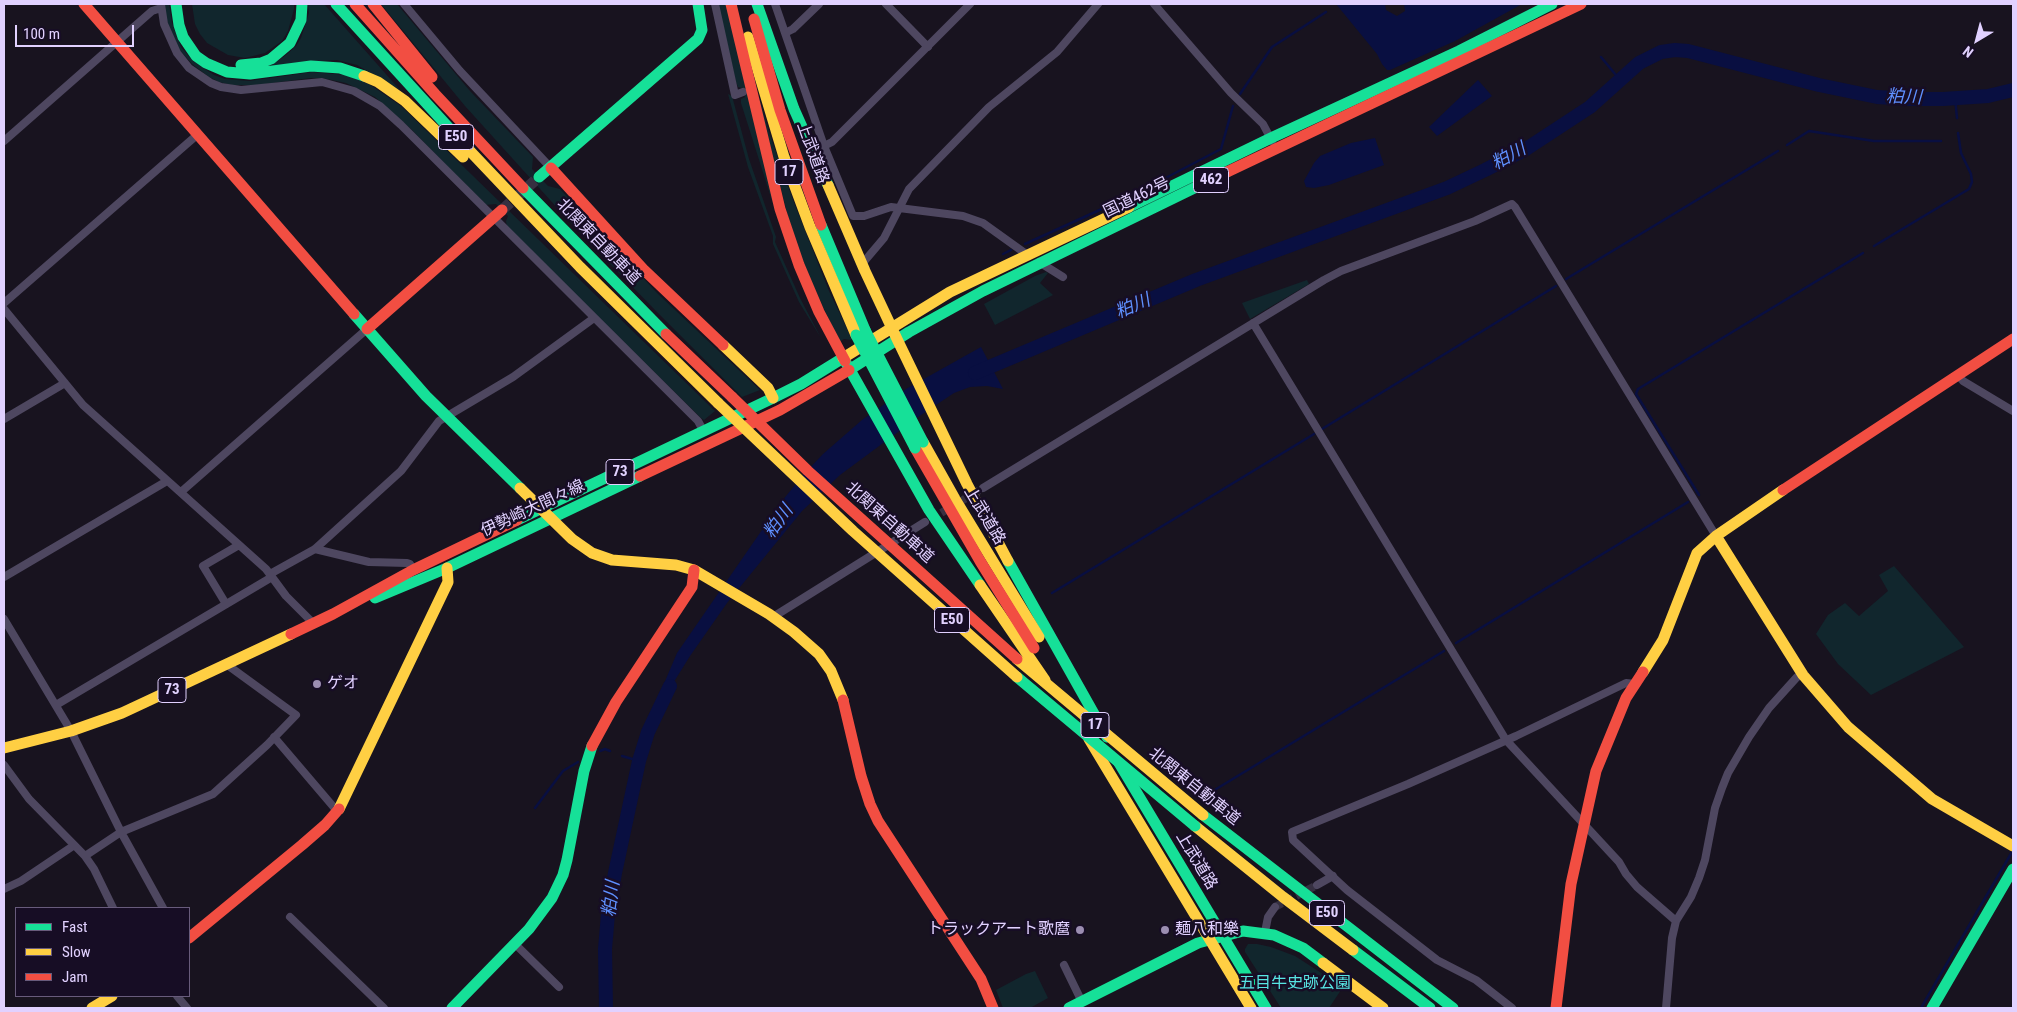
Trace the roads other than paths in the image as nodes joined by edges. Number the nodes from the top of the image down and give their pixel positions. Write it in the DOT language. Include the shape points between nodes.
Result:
graph roads {
  1 [pos="84,4"];
  2 [pos="176,4"];
  3 [pos="184,4"];
  4 [pos="302,4"];
  5 [pos="336,4"];
  6 [pos="355,4"];
  7 [pos="373,4"];
  8 [pos="404,4"];
  9 [pos="698,4"];
  10 [pos="715,4"];
  11 [pos="731,4"];
  12 [pos="739,4"];
  13 [pos="750,4"];
  14 [pos="757,4"];
  15 [pos="776,4"];
  16 [pos="819,4"];
  17 [pos="886,4"];
  18 [pos="970,4"];
  19 [pos="1098,4"];
  20 [pos="1154,4"];
  21 [pos="1552,4"];
  22 [pos="1581,4"];
  23 [pos="161,6"];
  24 [pos="785,33"];
  25 [pos="117,42"];
  26 [pos="928,46"];
  27 [pos="799,75"];
  28 [pos="790,78"];
  29 [pos="743,92"];
  30 [pos="197,134"];
  31 [pos="1271,138"];
  32 [pos="4,141"];
  33 [pos="824,146"];
  34 [pos="1276,149"];
  35 [pos="551,168"];
  36 [pos="539,177"];
  37 [pos="514,178"];
  38 [pos="899,207"];
  39 [pos="498,214"];
  40 [pos="1028,255"];
  41 [pos="1041,262"];
  42 [pos="862,264"];
  43 [pos="580,267"];
  44 [pos="1063,277"];
  45 [pos="4,303"];
  46 [pos="4,309"];
  47 [pos="594,318"];
  48 [pos="1253,323"];
  49 [pos="891,327"];
  50 [pos="367,329"];
  51 [pos="861,332"];
  52 [pos="897,339"];
  53 [pos="2013,339"];
  54 [pos="843,358"];
  55 [pos="849,370"];
  56 [pos="1958,375"];
  57 [pos="65,383"];
  58 [pos="773,398"];
  59 [pos="2013,410"];
  60 [pos="446,416"];
  61 [pos="4,419"];
  62 [pos="704,432"];
  63 [pos="919,445"];
  64 [pos="167,481"];
  65 [pos="983,488"];
  66 [pos="181,492"];
  67 [pos="541,509"];
  68 [pos="551,519"];
  69 [pos="925,522"];
  70 [pos="1716,536"];
  71 [pos="239,545"];
  72 [pos="315,549"];
  73 [pos="447,568"];
  74 [pos="413,570"];
  75 [pos="694,570"];
  76 [pos="271,575"];
  77 [pos="4,577"];
  78 [pos="226,604"];
  79 [pos="333,614"];
  80 [pos="770,614"];
  81 [pos="4,619"];
  82 [pos="313,623"];
  83 [pos="226,664"];
  84 [pos="1803,675"];
  85 [pos="1635,684"];
  86 [pos="56,705"];
  87 [pos="1082,728"];
  88 [pos="71,731"];
  89 [pos="274,738"];
  90 [pos="1506,740"];
  91 [pos="4,748"];
  92 [pos="4,765"];
  93 [pos="1125,773"];
  94 [pos="337,811"];
  95 [pos="1584,824"];
  96 [pos="120,832"];
  97 [pos="73,846"];
  98 [pos="2013,846"];
  99 [pos="84,856"];
  100 [pos="2013,869"];
  101 [pos="1333,876"];
  102 [pos="1317,885"];
  103 [pos="4,889"];
  104 [pos="113,907"];
  105 [pos="162,907"];
  106 [pos="1275,907"];
  107 [pos="290,917"];
  108 [pos="1676,921"];
  109 [pos="1265,932"];
  110 [pos="190,937"];
  111 [pos="1223,937"];
  112 [pos="1210,940"];
  113 [pos="515,944"];
  114 [pos="1064,965"];
  115 [pos="559,987"];
  116 [pos="110,997"];
  117 [pos="178,997"];
  118 [pos="1082,1002"];
  119 [pos="92,1008"];
  120 [pos="187,1008"];
  121 [pos="384,1008"];
  122 [pos="452,1008"];
  123 [pos="993,1008"];
  124 [pos="1070,1008"];
  125 [pos="1251,1008"];
  126 [pos="1266,1008"];
  127 [pos="1383,1008"];
  128 [pos="1430,1008"];
  129 [pos="1453,1008"];
  130 [pos="1512,1008"];
  131 [pos="1556,1008"];
  132 [pos="1666,1008"];
  133 [pos="1932,1008"];
  1 -- 25 [label="main road"];
  2 -- 43 [label="main road" via="183,37 196,56 215,68 250,74 304,66 340,68 367,76 389,89"];
  3 -- 4 [label="main road" via="188,28 201,49 237,65 261,63 290,43 301,20"];
  5 -- 43 [label="main road, 北関東自動車道 / E50"];
  6 -- 37 [label="main road, 北関東自動車道 / E50"];
  7 -- 37 [label="main road"];
  8 -- 35 [label="street" via="460,71"];
  9 -- 35 [label="main road" via="702,30 698,39"];
  10 -- 29 [label="street" via="735,95"];
  11 -- 54 [label="main road" via="780,209 809,289"];
  12 -- 51 [label="main road, 上武道路 / 17" via="762,90 810,227"];
  13 -- 51 [label="main road, 上武道路 / 17" via="797,161"];
  14 -- 42 [label="main road" via="794,109"];
  15 -- 24 [label="street"];
  16 -- 24 [label="street"];
  17 -- 26 [label="street"];
  18 -- 26 [label="street"];
  19 -- 38 [label="street" via="1057,52 989,107 919,178"];
  20 -- 31 [label="street" via="1232,94 1263,124"];
  21 -- 31 [label="main road, 国道462号 / 462"];
  22 -- 34 [label="main road, 国道462号 / 462"];
  23 -- 25 [label="street" via="152,10"];
  23 -- 39 [label="street" via="176,53 203,78 221,87 242,90 322,82 354,91 390,115"];
  24 -- 27 [label="street"];
  25 -- 30 [label="main road"];
  25 -- 32 [label="street"];
  26 -- 33 [label="street" via="832,142"];
  27 -- 28 [label="street"];
  27 -- 33 [label="street"];
  30 -- 45 [label="street"];
  30 -- 50 [label="main road"];
  31 -- 34 [label="street"];
  31 -- 40 [label="main road, 国道462号 / 462"];
  33 -- 38 [label="street" via="853,216"];
  34 -- 41 [label="main road, 国道462号 / 462"];
  35 -- 36 [label="main road"];
  35 -- 58 [label="main road" via="610,236 768,388"];
  37 -- 129 [label="main road, 北関東自動車道 / E50, bridge" via="644,313 808,471 963,612 1203,815"];
  38 -- 40 [label="street" via="976,220"];
  38 -- 42 [label="street" via="884,238"];
  39 -- 47 [label="street"];
  39 -- 50 [label="main road"];
  40 -- 41 [label="street"];
  40 -- 49 [label="main road, 国道462号 / 462" via="950,292"];
  41 -- 44 [label="street"];
  41 -- 52 [label="main road, 国道462号 / 462"];
  42 -- 49 [label="main road"];
  43 -- 128 [label="main road, 北関東自動車道 / E50, bridge" via="718,403 990,654 1283,897"];
  46 -- 57 [label="street"];
  47 -- 60 [label="street" via="514,377"];
  47 -- 62 [label="street" via="698,421"];
  48 -- 65 [label="street"];
  48 -- 70 [label="street" via="1341,271 1512,204"];
  48 -- 90 [label="street"];
  49 -- 52 [label="main road"];
  49 -- 54 [label="main road, 国道462号 / 462"];
  50 -- 60 [label="main road"];
  50 -- 66 [label="street"];
  51 -- 63 [label="main road, 上武道路 / 17, bridge"];
  52 -- 55 [label="main road, 国道462号 / 462"];
  52 -- 93 [label="main road" via="941,432 1029,601 1095,713"];
  53 -- 56 [label="main road"];
  54 -- 55 [label="main road"];
  54 -- 58 [label="main road, 伊勢崎大間々線 / 73"];
  55 -- 68 [label="main road, 伊勢崎大間々線 / 73" via="798,401"];
  55 -- 87 [label="main road" via="929,510 1056,697"];
  56 -- 59 [label="street"];
  56 -- 70 [label="main road"];
  57 -- 61 [label="street"];
  57 -- 64 [label="street" via="83,405"];
  58 -- 62 [label="main road, 伊勢崎大間々線 / 73"];
  60 -- 67 [label="main road"];
  60 -- 72 [label="street" via="433,427 401,471"];
  62 -- 67 [label="main road, 伊勢崎大間々線 / 73"];
  63 -- 87 [label="main road, 上武道路 / 17" via="980,561"];
  63 -- 93 [label="main road, 上武道路 / 17"];
  64 -- 66 [label="street"];
  64 -- 77 [label="street"];
  66 -- 71 [label="street"];
  67 -- 68 [label="main road"];
  67 -- 74 [label="main road, 伊勢崎大間々線 / 73"];
  68 -- 73 [label="main road, 伊勢崎大間々線 / 73"];
  68 -- 75 [label="main road" via="579,544 604,558 618,562 676,565"];
  69 -- 80 [label="street"];
  70 -- 84 [label="main road"];
  70 -- 85 [label="main road" via="1697,553 1663,640"];
  71 -- 76 [label="street"];
  71 -- 78 [label="street" via="203,566"];
  72 -- 74 [label="street" via="369,562 407,563"];
  72 -- 76 [label="street"];
  73 -- 79 [label="main road, 伊勢崎大間々線 / 73"];
  73 -- 94 [label="main road" via="448,582"];
  74 -- 79 [label="main road, 伊勢崎大間々線 / 73"];
  75 -- 80 [label="main road"];
  75 -- 113 [label="main road" via="692,587 599,730 584,771 563,875 547,908"];
  76 -- 78 [label="street"];
  76 -- 82 [label="street" via="286,596"];
  78 -- 86 [label="street"];
  79 -- 82 [label="main road, 伊勢崎大間々線 / 73"];
  80 -- 123 [label="main road" via="806,641 831,671 843,700 870,804 981,979"];
  81 -- 86 [label="street"];
  82 -- 83 [label="main road, 伊勢崎大間々線 / 73"];
  83 -- 88 [label="main road, 伊勢崎大間々線 / 73" via="122,713"];
  83 -- 89 [label="street" via="296,715"];
  84 -- 98 [label="main road" via="1848,728 1932,799"];
  84 -- 108 [label="street" via="1797,677 1769,708 1728,773 1714,808 1699,878"];
  85 -- 90 [label="street" via="1626,683"];
  85 -- 95 [label="main road" via="1602,754"];
  86 -- 88 [label="street"];
  87 -- 112 [label="main road, 上武道路 / 17"];
  88 -- 91 [label="main road, 伊勢崎大間々線 / 73"];
  88 -- 96 [label="street"];
  89 -- 94 [label="street"];
  89 -- 96 [label="street" via="213,794"];
  90 -- 95 [label="street"];
  90 -- 101 [label="street" via="1292,832 1293,840"];
  92 -- 97 [label="street" via="29,799"];
  93 -- 111 [label="main road, 上武道路 / 17"];
  94 -- 110 [label="main road" via="302,845"];
  95 -- 108 [label="street" via="1637,886"];
  95 -- 131 [label="main road" via="1567,909"];
  96 -- 99 [label="street"];
  96 -- 105 [label="street"];
  97 -- 99 [label="street"];
  97 -- 103 [label="street"];
  99 -- 104 [label="street"];
  100 -- 133 [label="main road"];
  101 -- 102 [label="street"];
  101 -- 130 [label="street" via="1433,957 1476,980"];
  106 -- 109 [label="street" via="1268,917"];
  107 -- 121 [label="street"];
  108 -- 132 [label="street"];
  109 -- 111 [label="main road" via="1243,931"];
  109 -- 127 [label="main road" via="1303,948"];
  111 -- 112 [label="main road"];
  111 -- 126 [label="main road, 上武道路 / 17"];
  112 -- 118 [label="main road" via="1198,943"];
  112 -- 125 [label="main road, 上武道路 / 17"];
  113 -- 115 [label="street"];
  113 -- 122 [label="main road"];
  114 -- 118 [label="street"];
  116 -- 119 [label="main road"];
  117 -- 120 [label="street"];
  118 -- 124 [label="main road"];
}
